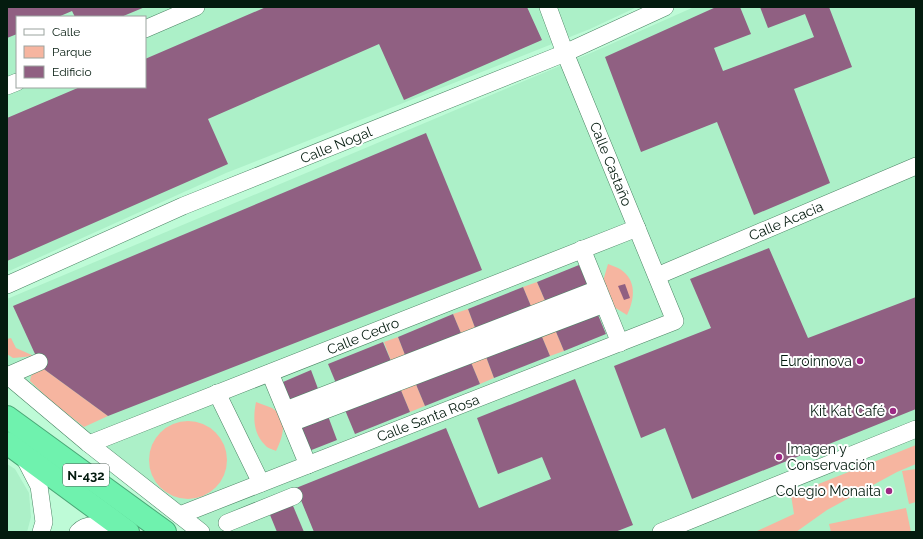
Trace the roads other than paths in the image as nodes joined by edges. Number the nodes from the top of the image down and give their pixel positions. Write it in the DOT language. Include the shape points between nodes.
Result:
graph roads {
  1 [pos="196,7"];
  2 [pos="548,7"];
  3 [pos="665,7"];
  4 [pos="146,28"];
  5 [pos="565,53"];
  6 [pos="916,166"];
  7 [pos="637,228"];
  8 [pos="582,249"];
  9 [pos="657,276"];
  10 [pos="7,285"];
  11 [pos="601,297"];
  12 [pos="675,321"];
  13 [pos="620,343"];
  14 [pos="39,362"];
  15 [pos="270,373"];
  16 [pos="7,375"];
  17 [pos="217,393"];
  18 [pos="289,417"];
  19 [pos="7,418"];
  20 [pos="916,429"];
  21 [pos="89,444"];
  22 [pos="15,449"];
  23 [pos="308,465"];
  24 [pos="261,484"];
  25 [pos="294,496"];
  26 [pos="180,515"];
  27 [pos="227,523"];
  28 [pos="41,532"];
  29 [pos="78,532"];
  30 [pos="118,532"];
  31 [pos="128,532"];
  32 [pos="165,532"];
  33 [pos="201,532"];
  34 [pos="661,532"];
  1 -- 4 [label="street"];
  2 -- 5 [label="street, Calle Castaño"];
  3 -- 5 [label="street, Calle Nogal"];
  5 -- 7 [label="street, Calle Castaño"];
  5 -- 10 [label="street, Calle Nogal" via="183,206"];
  6 -- 9 [label="street, Calle Acacia"];
  7 -- 8 [label="street, Calle Cedro"];
  7 -- 9 [label="street, Calle Castaño"];
  8 -- 11 [label="street"];
  8 -- 15 [label="street, Calle Cedro"];
  9 -- 12 [label="street, Calle Castaño"];
  11 -- 13 [label="street"];
  11 -- 18 [label="street"];
  12 -- 13 [label="street, Calle Santa Rosa"];
  13 -- 23 [label="street, Calle Santa Rosa"];
  14 -- 16 [label="street"];
  15 -- 17 [label="street, Calle Cedro"];
  15 -- 18 [label="street"];
  16 -- 21 [label="street"];
  17 -- 21 [label="street, Calle Cedro"];
  17 -- 24 [label="street"];
  18 -- 23 [label="street"];
  19 -- 32 [label="highway, N-432"];
  20 -- 34 [label="street"];
  21 -- 26 [label="street"];
  22 -- 28 [label="street" via="39,486 44,522"];
  22 -- 31 [label="highway, N-432"];
  23 -- 24 [label="street, Calle Santa Rosa"];
  24 -- 26 [label="street, Calle Santa Rosa"];
  25 -- 27 [label="street"];
  26 -- 33 [label="street"];
  29 -- 30 [label="street" via="96,525"];
}
